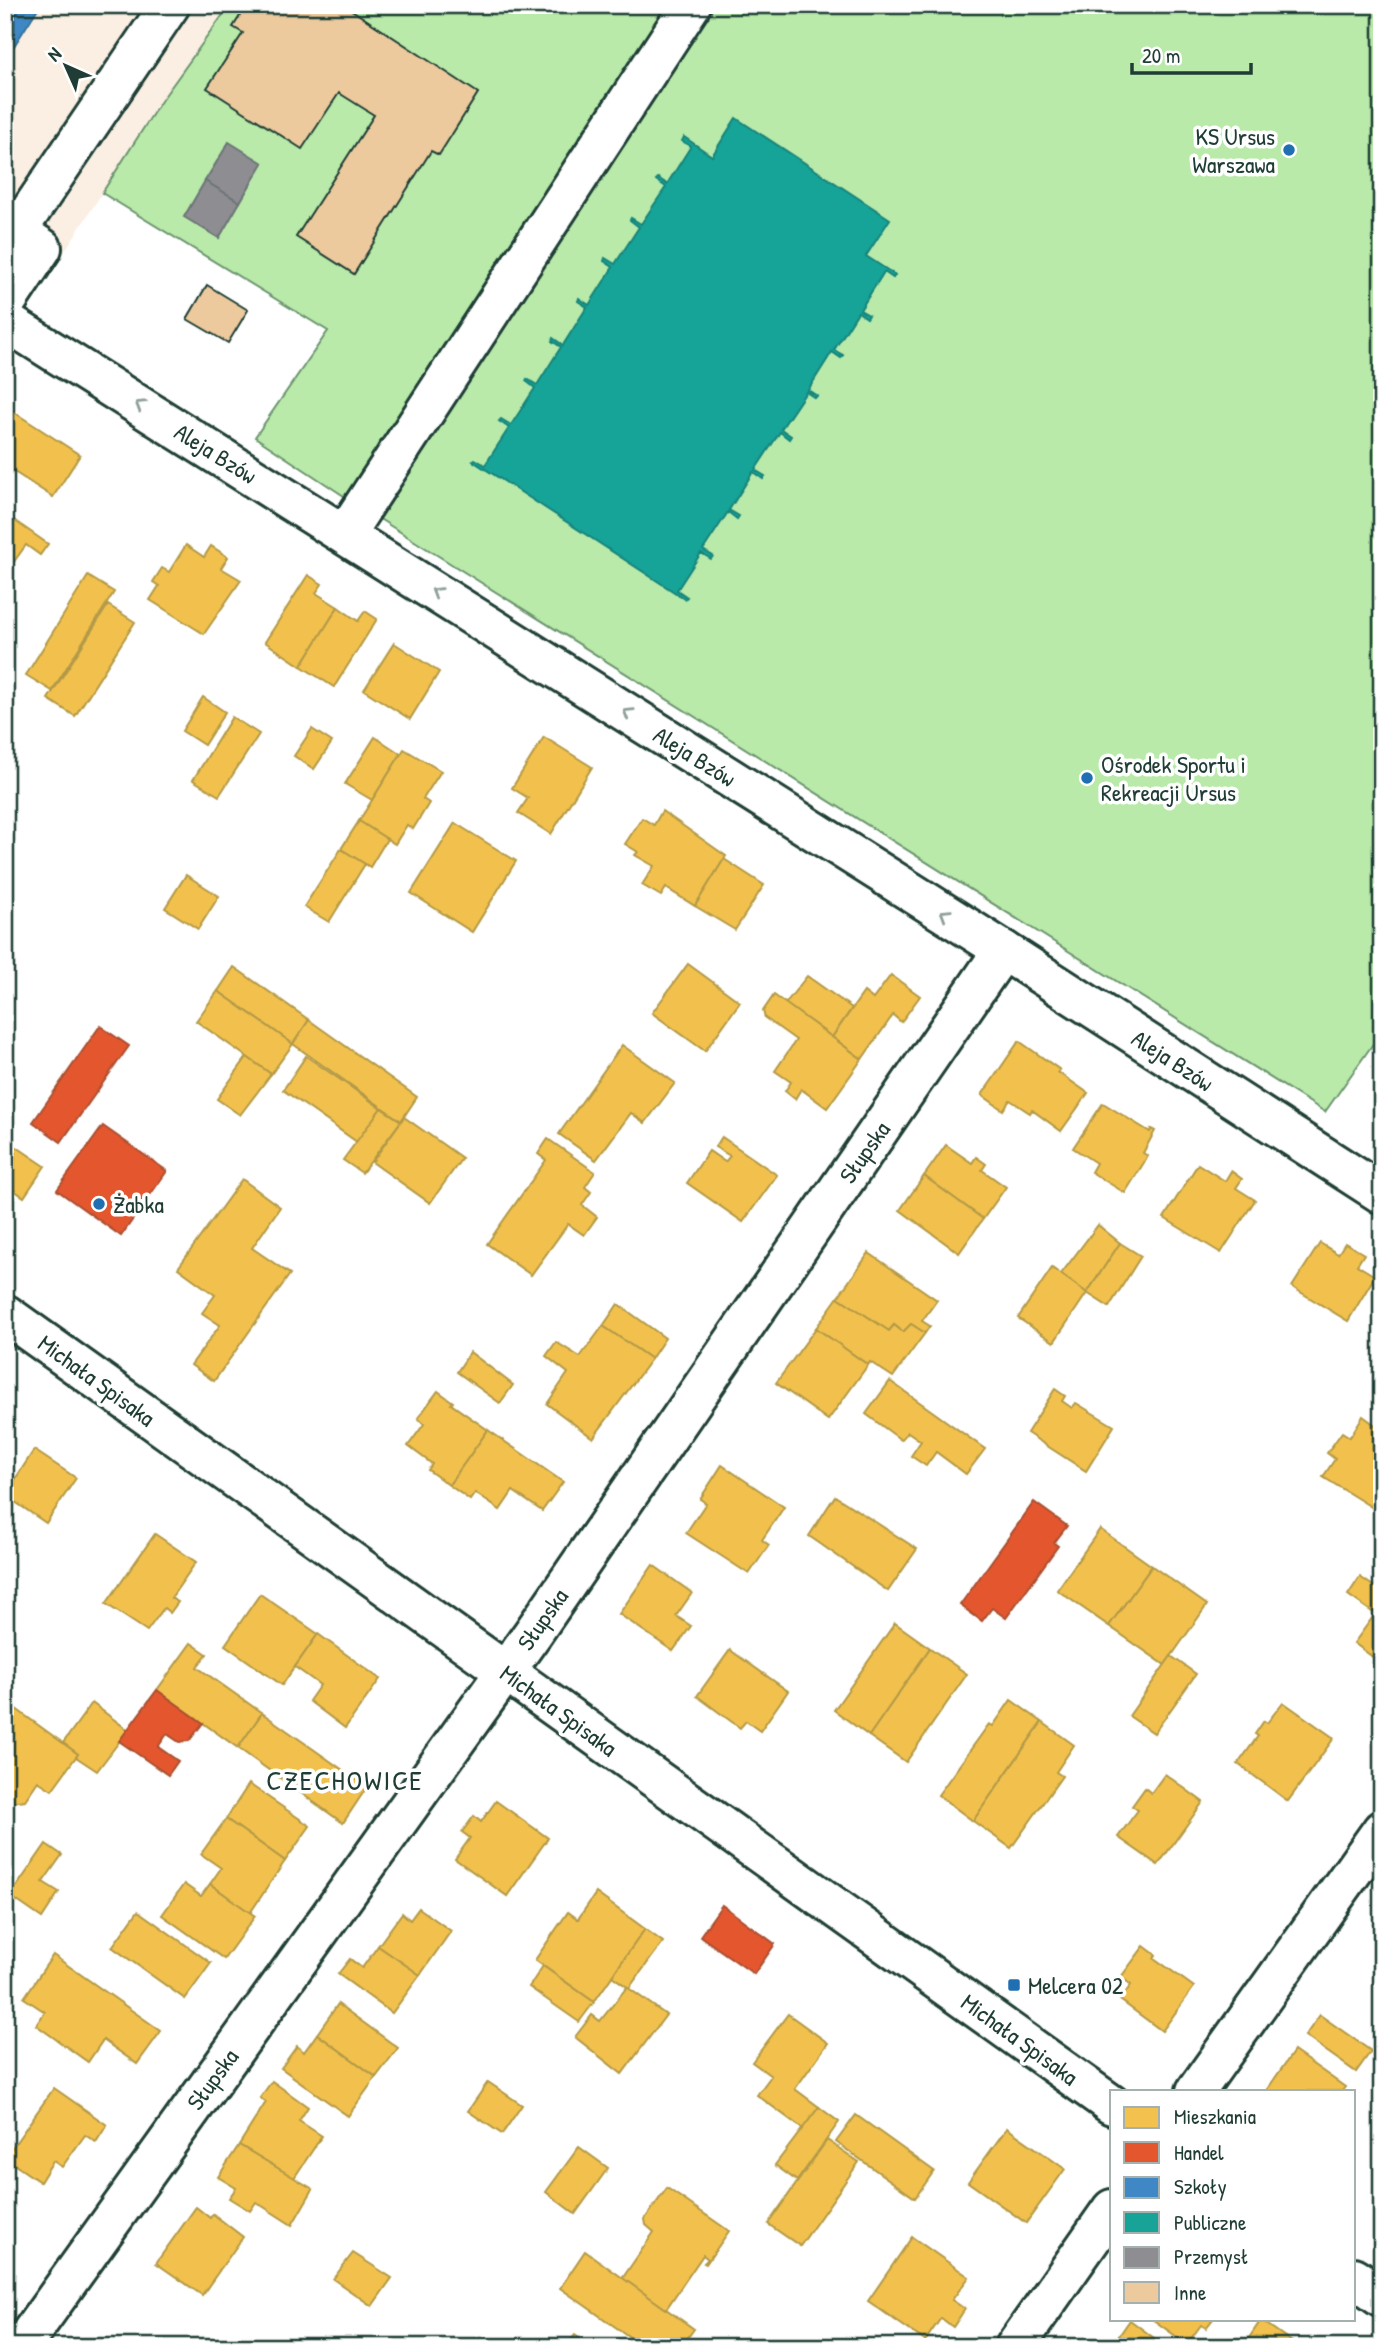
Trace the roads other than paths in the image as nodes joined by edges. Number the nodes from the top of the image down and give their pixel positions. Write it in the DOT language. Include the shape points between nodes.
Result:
graph roads {
  1 [pos="170,5"];
  2 [pos="691,5"];
  3 [pos="5,304"];
  4 [pos="5,321"];
  5 [pos="345,534"];
  6 [pos="1003,950"];
  7 [pos="1382,1195"];
  8 [pos="5,1314"];
  9 [pos="505,1671"];
  10 [pos="1382,1830"];
  11 [pos="1197,2090"];
  12 [pos="1110,2104"];
  13 [pos="1110,2212"];
  14 [pos="1356,2278"];
  15 [pos="1382,2297"];
  16 [pos="20,2347"];
  17 [pos="1015,2347"];
  1 -- 3 [label="street" via="17,231 42,248"];
  2 -- 5 [label="street"];
  5 -- 4 [label="street, Aleja Bzów, one-way"];
  6 -- 5 [label="street, Aleja Bzów, one-way"];
  6 -- 7 [label="street, Aleja Bzów"];
  6 -- 9 [label="street, Słupska"];
  8 -- 9 [label="street, Michała Spisaka"];
  9 -- 12 [label="street, Michała Spisaka"];
  9 -- 16 [label="street, Słupska"];
  10 -- 11 [label="street"];
  13 -- 17 [label="street"];
  14 -- 15 [label="street"];
}
